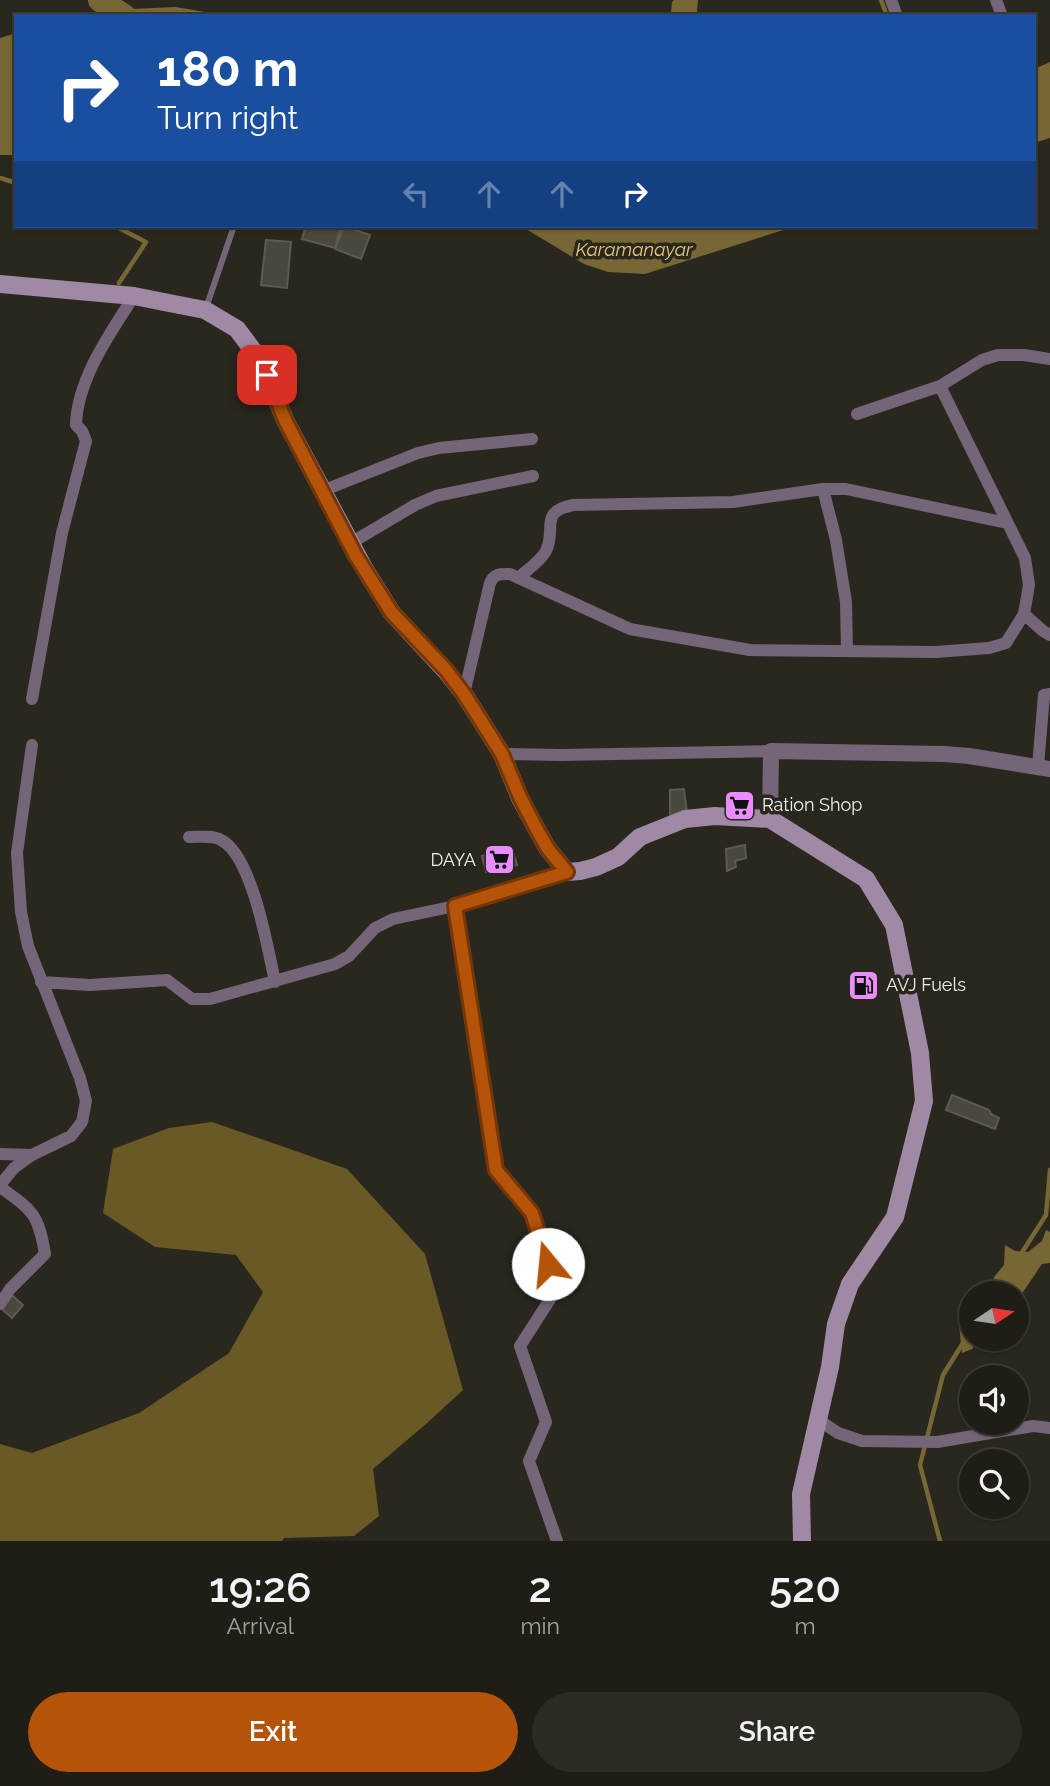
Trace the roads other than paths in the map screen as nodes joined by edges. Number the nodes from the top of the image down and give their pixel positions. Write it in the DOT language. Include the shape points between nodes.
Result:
graph roads {
  1 [pos="233,228"];
  2 [pos="0,284"];
  3 [pos="134,296"];
  4 [pos="205,310"];
  5 [pos="1050,359"];
  6 [pos="940,386"];
  7 [pos="857,414"];
  8 [pos="532,439"];
  9 [pos="533,476"];
  10 [pos="823,489"];
  11 [pos="322,491"];
  12 [pos="1007,523"];
  13 [pos="349,544"];
  14 [pos="518,578"];
  15 [pos="1024,614"];
  16 [pos="1050,635"];
  17 [pos="847,650"];
  18 [pos="464,694"];
  19 [pos="1050,694"];
  20 [pos="32,699"];
  21 [pos="32,745"];
  22 [pos="771,751"];
  23 [pos="502,754"];
  24 [pos="1044,768"];
  25 [pos="771,819"];
  26 [pos="188,837"];
  27 [pos="567,872"];
  28 [pos="455,906"];
  29 [pos="41,982"];
  30 [pos="275,982"];
  31 [pos="0,1154"];
  32 [pos="32,1155"];
  33 [pos="0,1186"];
  34 [pos="0,1304"];
  35 [pos="817,1419"];
  36 [pos="1050,1428"];
  37 [pos="557,1541"];
  38 [pos="802,1541"];
  1 -- 4 [label="lane"];
  2 -- 3 [label="main road"];
  3 -- 4 [label="main road"];
  3 -- 20 [label="street" via="100,350 76,412 76,425 86,441 62,533"];
  4 -- 11 [label="main road" via="237,329 257,353"];
  5 -- 6 [label="street" via="998,355"];
  6 -- 7 [label="street"];
  6 -- 12 [label="street"];
  8 -- 11 [label="street" via="418,453"];
  9 -- 13 [label="street" via="436,496"];
  10 -- 12 [label="street" via="873,494"];
  10 -- 14 [label="street" via="733,502 559,508 551,516 547,549"];
  10 -- 17 [label="street" via="841,566"];
  11 -- 13 [label="main road"];
  12 -- 15 [label="street" via="1026,558 1029,585"];
  13 -- 18 [label="main road" via="392,613"];
  14 -- 17 [label="street" via="629,629 750,650"];
  14 -- 18 [label="street" via="492,577"];
  15 -- 16 [label="street"];
  15 -- 17 [label="street" via="1006,643 989,648"];
  18 -- 23 [label="main road"];
  19 -- 24 [label="street" via="1044,695"];
  21 -- 29 [label="street" via="17,853 21,912"];
  22 -- 23 [label="street"];
  22 -- 24 [label="street" via="944,754"];
  22 -- 25 [label="street"];
  23 -- 27 [label="main road" via="536,828"];
  25 -- 27 [label="main road" via="715,816 685,820 640,837 596,867"];
  25 -- 35 [label="main road" via="866,879 894,925 920,1054 924,1101 895,1217 845,1297"];
  26 -- 30 [label="street" via="219,838 233,848 247,873"];
  27 -- 28 [label="street"];
  28 -- 30 [label="street" via="393,919 375,928 335,964"];
  28 -- 37 [label="street" via="496,1170 532,1213 556,1290 520,1346 546,1422 529,1461"];
  29 -- 30 [label="street" via="90,985 167,980 192,999 210,999"];
  29 -- 32 [label="street" via="86,1101 82,1122 71,1136"];
  31 -- 32 [label="street"];
  32 -- 33 [label="street"];
  33 -- 34 [label="street" via="40,1222 45,1254"];
  35 -- 36 [label="street" via="862,1441 937,1442 1033,1426"];
  35 -- 38 [label="main road" via="801,1494"];
}
